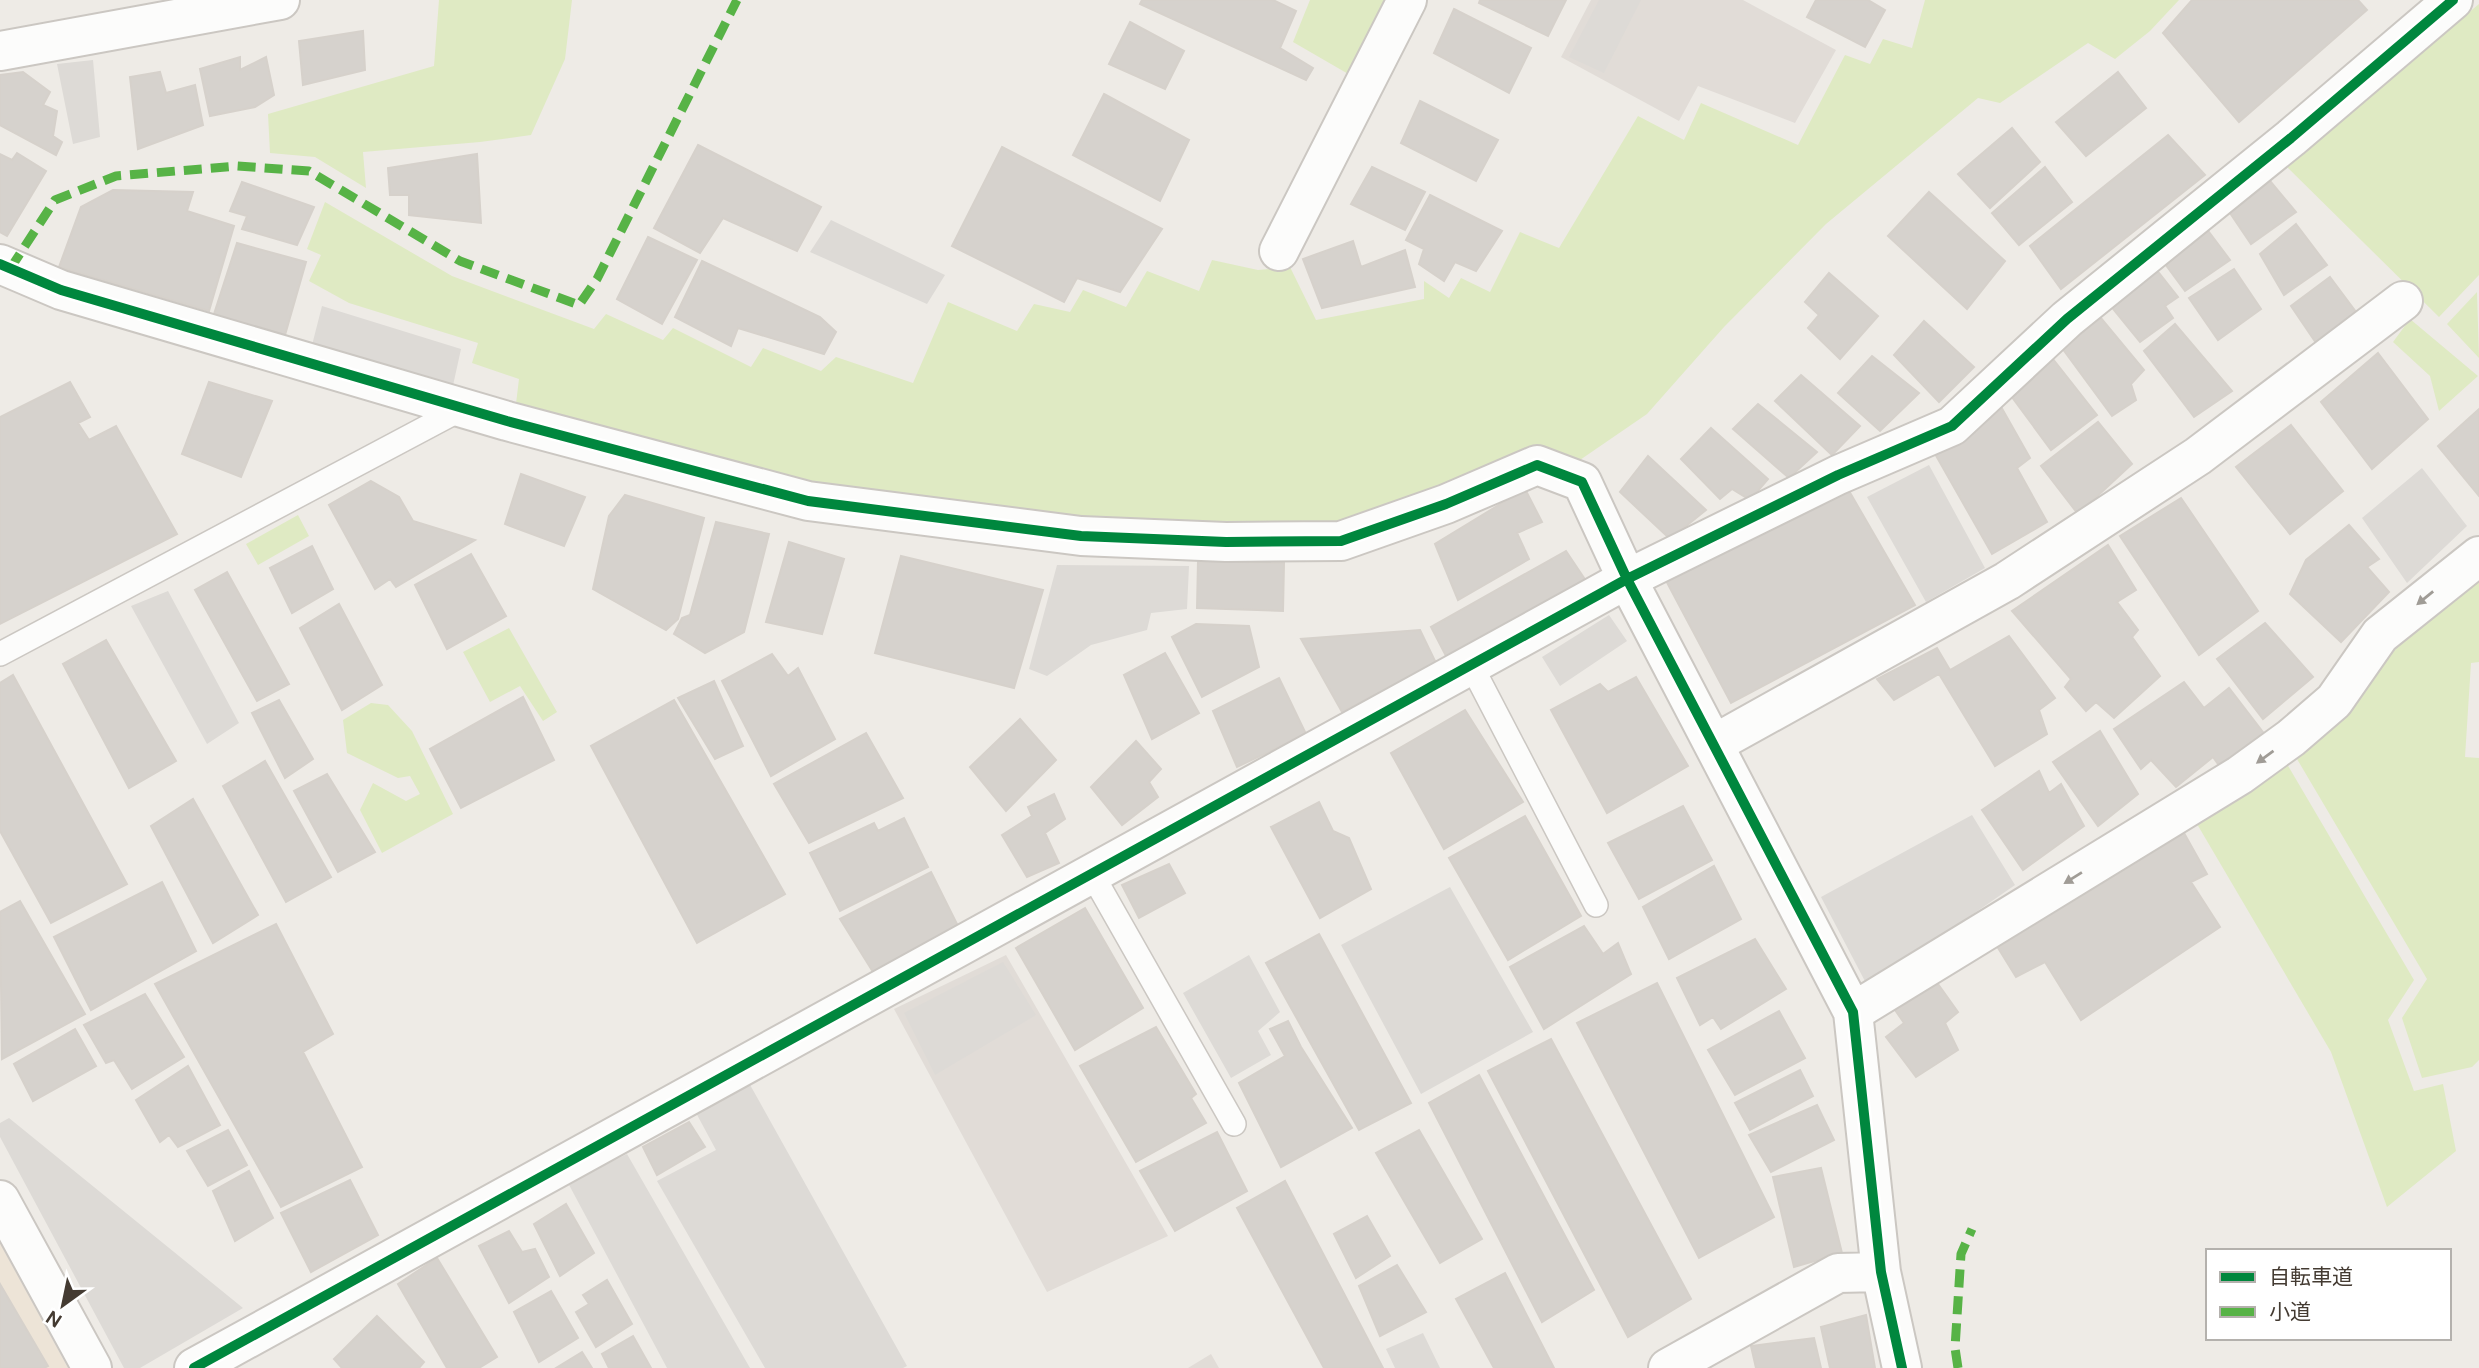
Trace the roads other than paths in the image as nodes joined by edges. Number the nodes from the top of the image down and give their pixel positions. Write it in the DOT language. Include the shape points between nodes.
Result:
graph roads {
  1 [pos="279,0"];
  2 [pos="1408,0"];
  3 [pos="2453,0"];
  4 [pos="0,51"];
  5 [pos="1279,251"];
  6 [pos="0,264"];
  7 [pos="2403,302"];
  8 [pos="463,408"];
  9 [pos="2479,556"];
  10 [pos="1627,579"];
  11 [pos="0,654"];
  12 [pos="1471,665"];
  13 [pos="1714,744"];
  14 [pos="1091,874"];
  15 [pos="1596,905"];
  16 [pos="1853,1013"];
  17 [pos="1234,1124"];
  18 [pos="0,1200"];
  19 [pos="1881,1272"];
  20 [pos="92,1368"];
  21 [pos="194,1368"];
  22 [pos="1668,1368"];
  23 [pos="1902,1368"];
  1 -- 4 [label="street"];
  2 -- 5 [label="street"];
  3 -- 10 [label="street" via="2067,319 1952,426 1838,475"];
  6 -- 8 [label="street" via="61,290"];
  7 -- 13 [label="street" via="2198,456 2007,581"];
  8 -- 10 [label="street" via="808,501 1081,536 1341,541 1537,465 1582,482"];
  8 -- 11 [label="lane"];
  9 -- 16 [label="street, one-way" via="2380,635 2334,701 2291,738 2240,775"];
  10 -- 12 [label="street"];
  10 -- 13 [label="street"];
  12 -- 14 [label="street"];
  12 -- 15 [label="lane"];
  13 -- 16 [label="street"];
  14 -- 17 [label="lane"];
  14 -- 21 [label="street"];
  16 -- 19 [label="street"];
  18 -- 20 [label="street"];
  19 -- 22 [label="street" via="1838,1273"];
  19 -- 23 [label="street"];
}
